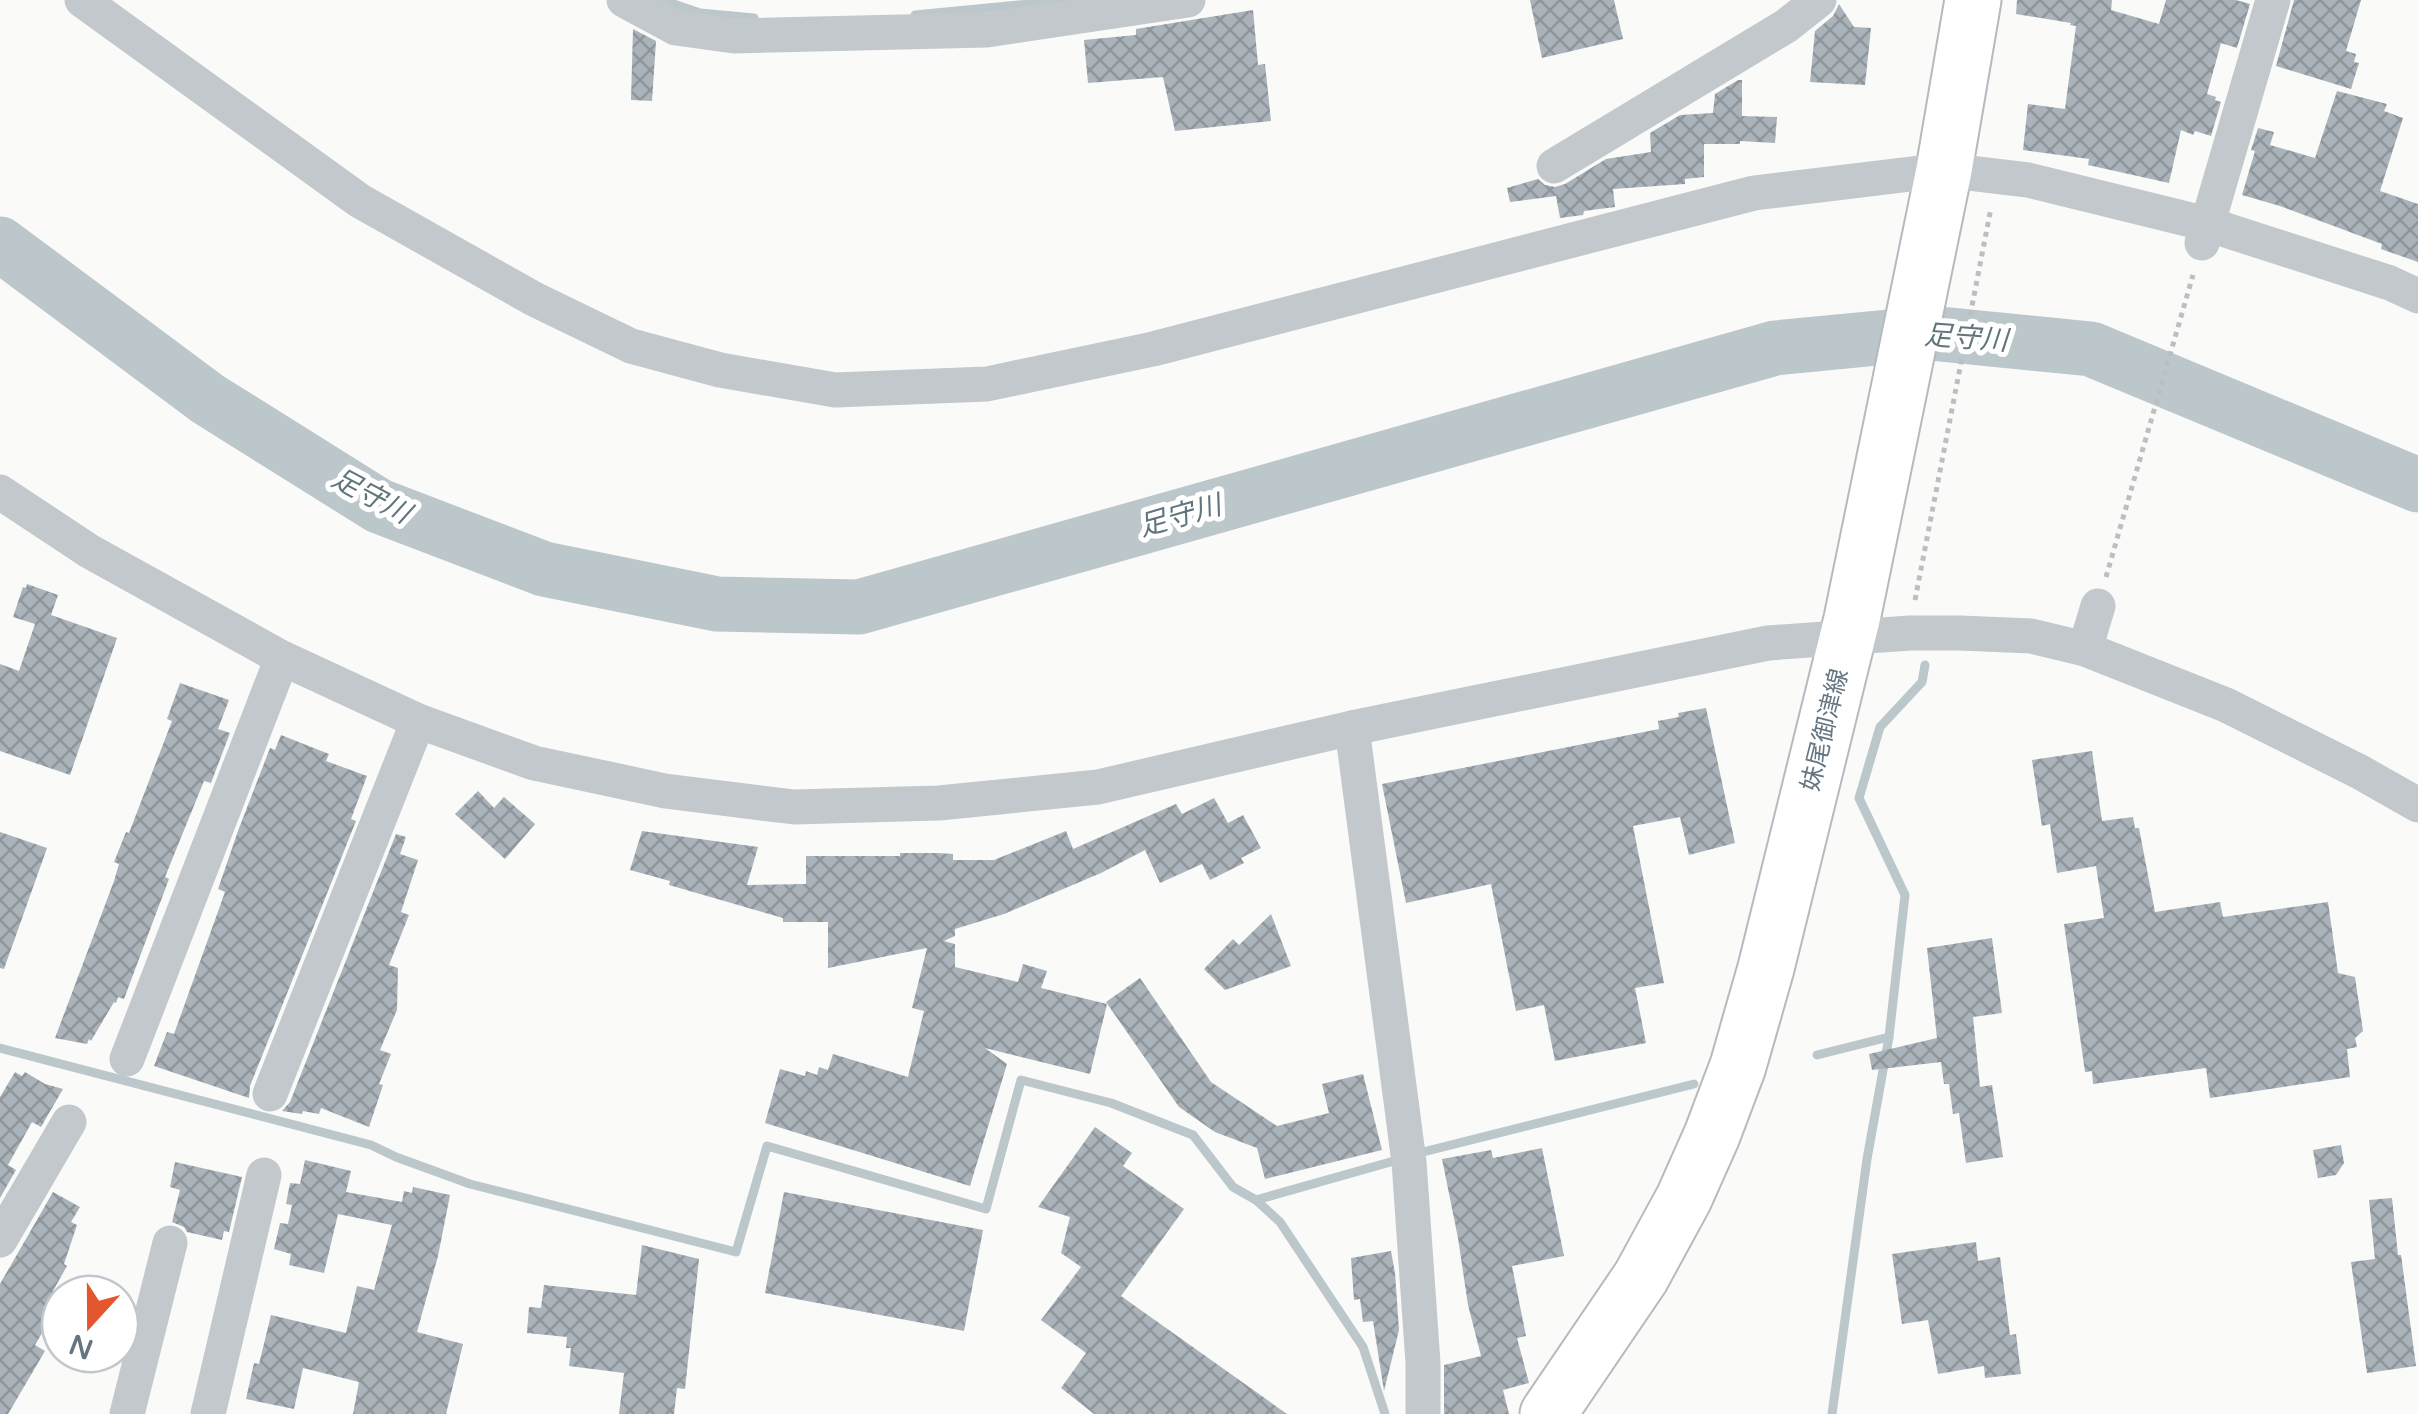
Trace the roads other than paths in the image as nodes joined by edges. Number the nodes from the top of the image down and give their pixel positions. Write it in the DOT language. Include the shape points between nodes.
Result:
graph roads {
  1 [pos="82,0"];
  2 [pos="624,0"];
  3 [pos="1188,0"];
  4 [pos="1819,0"];
  5 [pos="1974,0"];
  6 [pos="2273,0"];
  7 [pos="1554,166"];
  8 [pos="1940,187"];
  9 [pos="2204,234"];
  10 [pos="2418,296"];
  11 [pos="0,492"];
  12 [pos="2098,606"];
  13 [pos="1850,629"];
  14 [pos="2085,649"];
  15 [pos="282,658"];
  16 [pos="418,720"];
  17 [pos="1352,728"];
  18 [pos="2418,805"];
  19 [pos="127,1059"];
  20 [pos="270,1094"];
  21 [pos="69,1122"];
  22 [pos="264,1175"];
  23 [pos="0,1240"];
  24 [pos="170,1243"];
  25 [pos="127,1414"];
  26 [pos="208,1414"];
  27 [pos="1423,1414"];
  28 [pos="1548,1414"];
  1 -- 8 [label="street" via="360,201 534,299 631,346 835,390 987,384 1154,349 1754,193"];
  2 -- 3 [label="street" via="676,28 734,36 987,30"];
  4 -- 7 [label="street"];
  5 -- 8 [label="main road, 妹尾御津線"];
  6 -- 9 [label="street"];
  8 -- 9 [label="street" via="2028,180"];
  8 -- 13 [label="main road, 妹尾御津線"];
  9 -- 10 [label="street"];
  11 -- 15 [label="street" via="89,551"];
  12 -- 14 [label="street"];
  13 -- 14 [label="street" via="2031,636"];
  13 -- 17 [label="street"];
  13 -- 28 [label="main road, 妹尾御津線" via="1766,968 1712,1135 1641,1277"];
  14 -- 18 [label="street" via="2226,705"];
  15 -- 16 [label="street"];
  15 -- 19 [label="street"];
  16 -- 17 [label="street" via="534,763 794,807 938,803 1098,787"];
  16 -- 20 [label="street"];
  17 -- 27 [label="street" via="1408,1155"];
  21 -- 23 [label="street"];
  22 -- 26 [label="street"];
  24 -- 25 [label="street"];
}
